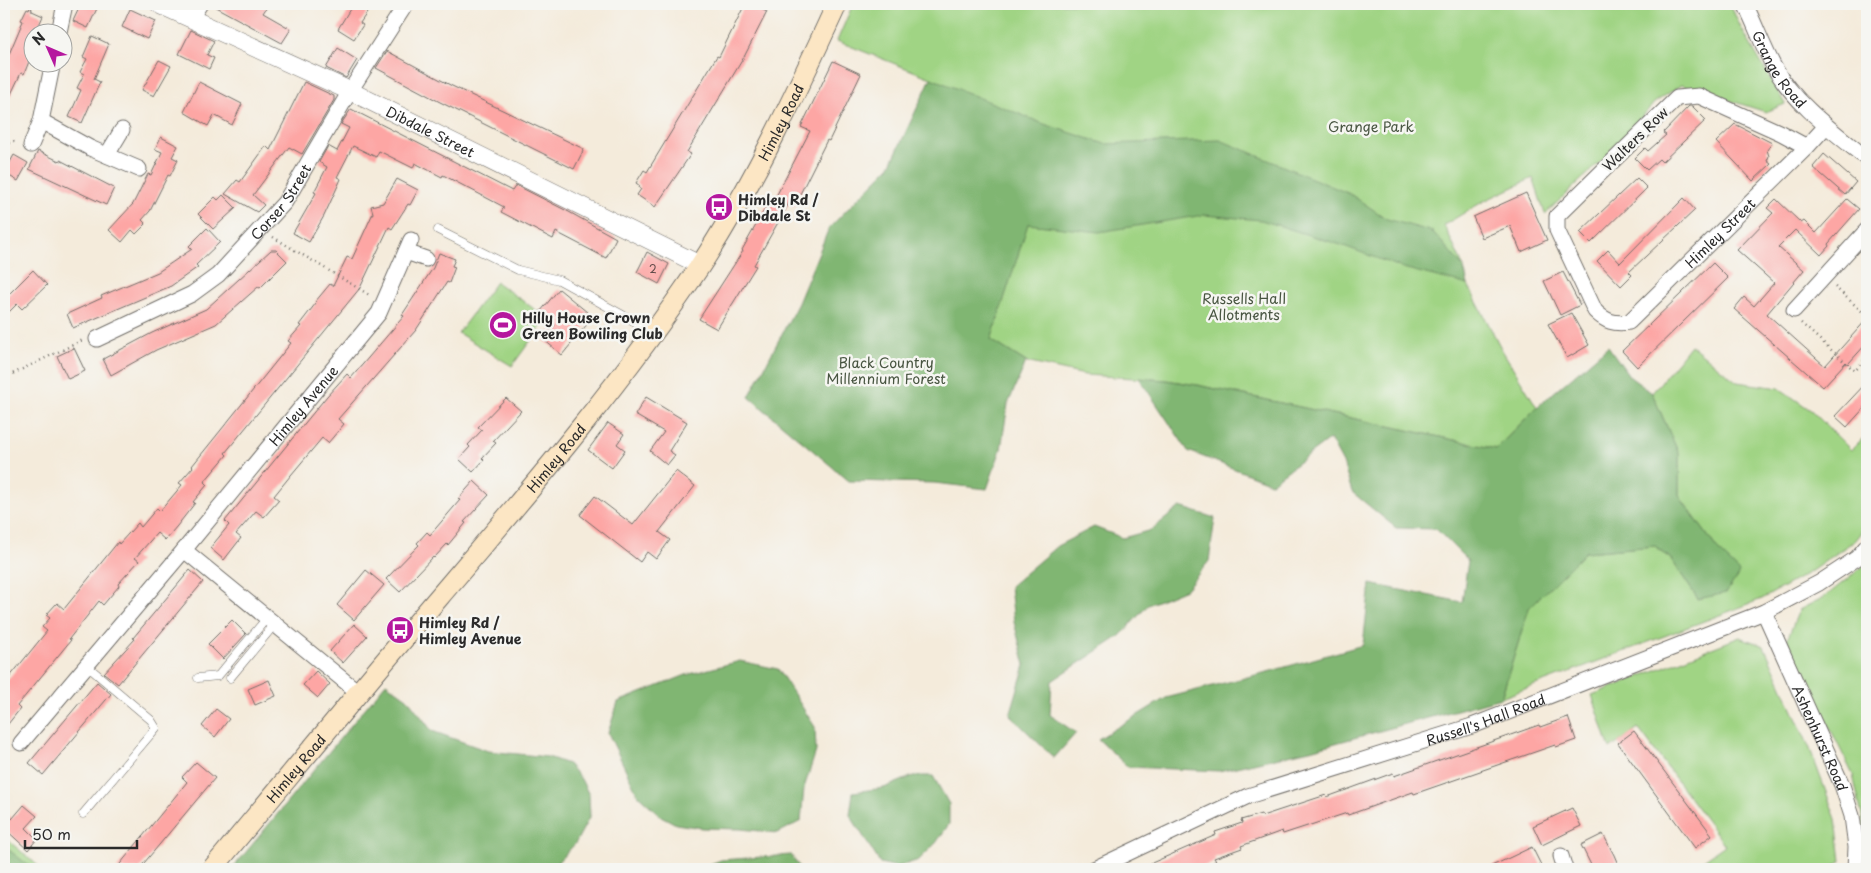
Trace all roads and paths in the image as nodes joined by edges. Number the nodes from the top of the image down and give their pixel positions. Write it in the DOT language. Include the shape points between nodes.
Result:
graph roads {
  1 [pos="65,4"];
  2 [pos="159,4"];
  3 [pos="406,4"];
  4 [pos="838,4"];
  5 [pos="1746,4"];
  6 [pos="195,11"];
  7 [pos="61,22"];
  8 [pos="51,72"];
  9 [pos="350,91"];
  10 [pos="41,121"];
  11 [pos="1826,126"];
  12 [pos="122,130"];
  13 [pos="31,145"];
  14 [pos="1807,147"];
  15 [pos="107,155"];
  16 [pos="1867,157"];
  17 [pos="139,169"];
  18 [pos="260,230"];
  19 [pos="438,230"];
  20 [pos="1867,230"];
  21 [pos="426,259"];
  22 [pos="700,265"];
  23 [pos="1824,278"];
  24 [pos="384,304"];
  25 [pos="1794,310"];
  26 [pos="1867,316"];
  27 [pos="1603,319"];
  28 [pos="654,332"];
  29 [pos="97,339"];
  30 [pos="1867,358"];
  31 [pos="4,378"];
  32 [pos="1867,546"];
  33 [pos="184,550"];
  34 [pos="1764,612"];
  35 [pos="271,621"];
  36 [pos="86,666"];
  37 [pos="198,678"];
  38 [pos="230,678"];
  39 [pos="358,692"];
  40 [pos="20,743"];
  41 [pos="83,814"];
  42 [pos="212,869"];
  43 [pos="1094,869"];
  44 [pos="1855,869"];
  1 -- 7 [label="street"];
  2 -- 6 [label="street, Dibdale Street"];
  3 -- 9 [label="street, Corser Street"];
  4 -- 22 [label="main road, Himley Road" via="752,179"];
  5 -- 11 [label="street, Grange Road" via="1775,68"];
  6 -- 9 [label="street, Dibdale Street"];
  8 -- 10 [label="street"];
  9 -- 18 [label="street, Corser Street" via="285,202"];
  9 -- 22 [label="street, Dibdale Street"];
  10 -- 13 [label="street"];
  10 -- 15 [label="street"];
  11 -- 14 [label="street, Himley Street"];
  11 -- 16 [label="street, Grange Road"];
  12 -- 15 [label="street"];
  14 -- 27 [label="street, Himley Street" via="1629,322"];
  14 -- 27 [label="street, Walters Row" via="1699,96 1677,98 1557,216 1557,230 1595,311"];
  15 -- 17 [label="street"];
  18 -- 24 [label="path"];
  18 -- 29 [label="street, Corser Street" via="206,285"];
  19 -- 28 [label="lane" via="518,270 559,280"];
  20 -- 23 [label="street"];
  21 -- 24 [label="street, Himley Avenue" via="408,246"];
  22 -- 28 [label="main road, Himley Road"];
  23 -- 25 [label="street"];
  23 -- 26 [label="path"];
  24 -- 33 [label="street, Himley Avenue"];
  25 -- 30 [label="path" via="1791,313 1855,372"];
  28 -- 39 [label="main road, Himley Road" via="543,474"];
  29 -- 31 [label="path" via="82,340"];
  32 -- 34 [label="street, Russell's Hall Road" via="1857,558 1818,583"];
  33 -- 35 [label="street"];
  33 -- 36 [label="street, Himley Avenue"];
  34 -- 43 [label="street, Russell's Hall Road" via="1472,726 1248,796"];
  34 -- 44 [label="street, Ashenhurst Road" via="1842,785 1852,816"];
  35 -- 37 [label="lane" via="218,676"];
  35 -- 38 [label="lane"];
  35 -- 39 [label="street"];
  36 -- 40 [label="street, Himley Avenue"];
  36 -- 41 [label="lane" via="151,720 156,728"];
  39 -- 42 [label="main road, Himley Road"];
}
